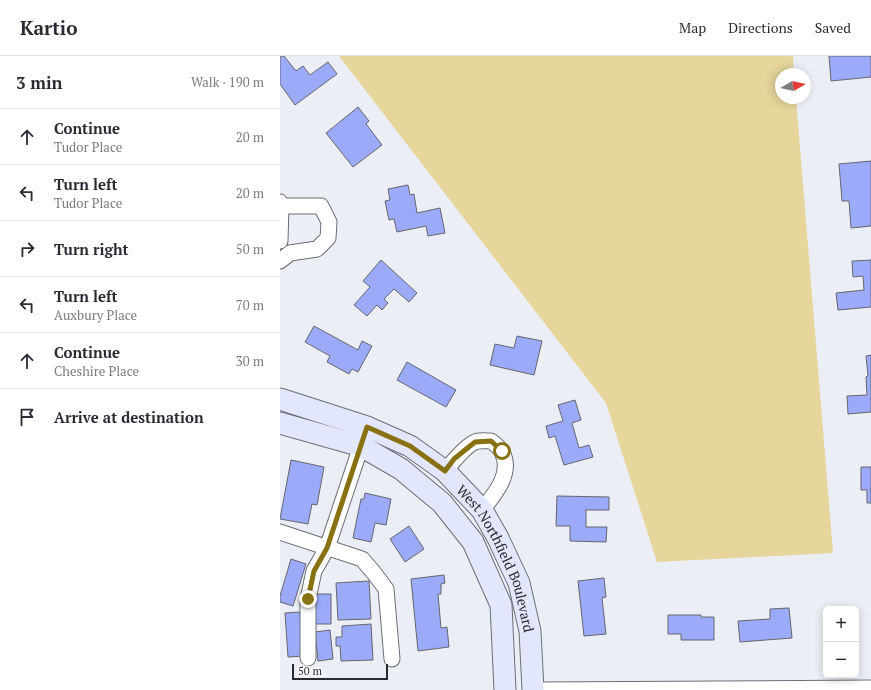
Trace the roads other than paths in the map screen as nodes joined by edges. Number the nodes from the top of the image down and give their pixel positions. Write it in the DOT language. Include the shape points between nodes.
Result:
graph roads {
  1 [pos="281,204"];
  2 [pos="280,241"];
  3 [pos="280,261"];
  4 [pos="280,399"];
  5 [pos="280,423"];
  6 [pos="367,427"];
  7 [pos="361,446"];
  8 [pos="445,471"];
  9 [pos="482,510"];
  10 [pos="280,532"];
  11 [pos="327,548"];
  12 [pos="308,658"];
  13 [pos="392,660"];
  14 [pos="871,688"];
  15 [pos="505,690"];
  16 [pos="533,690"];
  17 [pos="538,690"];
  18 [pos="736,690"];
  1 -- 2 [label="street"];
  1 -- 3 [label="street" via="321,206 329,222 328,238 316,249 290,253"];
  4 -- 6 [label="main road, West Northfield Boulevard"];
  5 -- 7 [label="main road, West Northfield Boulevard"];
  6 -- 7 [label="street"];
  6 -- 8 [label="main road, West Northfield Boulevard" via="410,446"];
  7 -- 11 [label="street"];
  7 -- 15 [label="main road, West Northfield Boulevard" via="401,469 442,504 473,542 501,605"];
  8 -- 9 [label="main road, West Northfield Boulevard"];
  8 -- 9 [label="street" via="454,459 475,442 491,441 502,451 506,466 503,480"];
  9 -- 16 [label="main road, West Northfield Boulevard" via="519,583 530,631"];
  10 -- 11 [label="street"];
  11 -- 12 [label="street" via="314,571 308,599"];
  11 -- 13 [label="street" via="362,559 386,589"];
  14 -- 18 [label="street"];
  17 -- 18 [label="street"];
}
